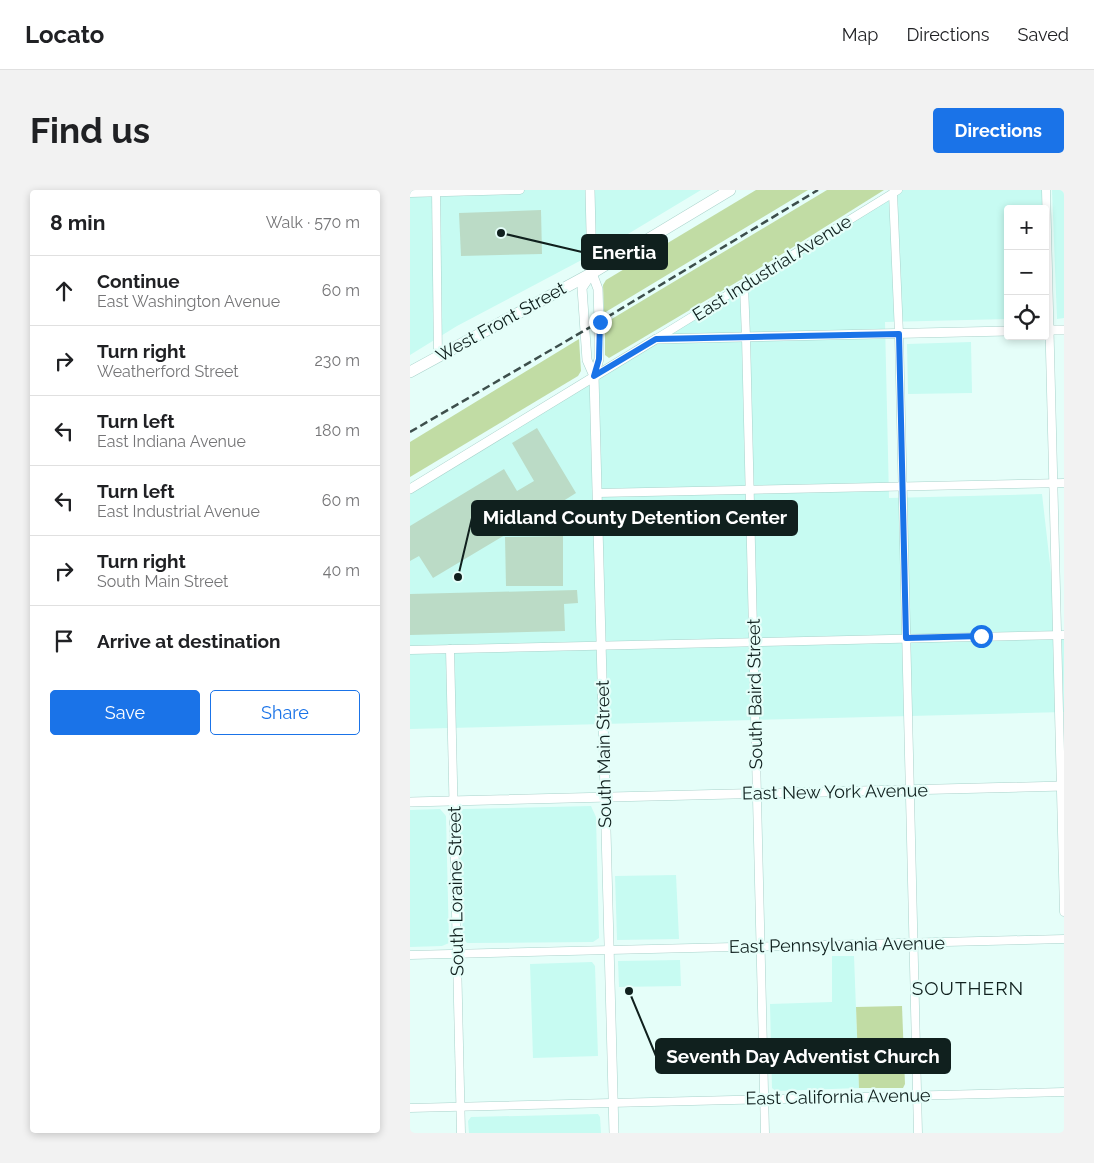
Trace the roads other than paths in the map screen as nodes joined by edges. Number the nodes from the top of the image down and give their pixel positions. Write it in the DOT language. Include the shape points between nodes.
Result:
graph roads {
  1 [pos="520,190"];
  2 [pos="590,190"];
  3 [pos="730,190"];
  4 [pos="1046,190"];
  5 [pos="436,191"];
  6 [pos="896,192"];
  7 [pos="410,193"];
  8 [pos="592,273"];
  9 [pos="744,286"];
  10 [pos="1047,295"];
  11 [pos="1049,330"];
  12 [pos="1064,330"];
  13 [pos="1004,331"];
  14 [pos="899,334"];
  15 [pos="746,338"];
  16 [pos="656,339"];
  17 [pos="1047,340"];
  18 [pos="438,356"];
  19 [pos="410,372"];
  20 [pos="594,376"];
  21 [pos="1053,483"];
  22 [pos="1064,483"];
  23 [pos="902,486"];
  24 [pos="410,489"];
  25 [pos="750,490"];
  26 [pos="598,493"];
  27 [pos="1061,635"];
  28 [pos="906,638"];
  29 [pos="754,642"];
  30 [pos="602,646"];
  31 [pos="450,649"];
  32 [pos="410,650"];
  33 [pos="1062,786"];
  34 [pos="909,790"];
  35 [pos="758,794"];
  36 [pos="605,798"];
  37 [pos="454,801"];
  38 [pos="410,802"];
  39 [pos="1064,912"];
  40 [pos="1064,939"];
  41 [pos="913,943"];
  42 [pos="762,947"];
  43 [pos="609,951"];
  44 [pos="458,954"];
  45 [pos="410,955"];
  46 [pos="1064,1092"];
  47 [pos="917,1095"];
  48 [pos="764,1099"];
  49 [pos="613,1103"];
  50 [pos="460,1106"];
  51 [pos="410,1108"];
  52 [pos="461,1133"];
  53 [pos="614,1133"];
  54 [pos="765,1133"];
  55 [pos="918,1133"];
  1 -- 5 [label="street"];
  2 -- 8 [label="street, South Main Street"];
  3 -- 8 [label="main road, West Front Street"];
  4 -- 10 [label="street"];
  5 -- 7 [label="street"];
  5 -- 18 [label="street"];
  6 -- 9 [label="street, East Industrial Avenue"];
  6 -- 14 [label="street"];
  8 -- 18 [label="main road, West Front Street"];
  8 -- 20 [label="street, South Main Street" via="598,289 600,322 599,359"];
  8 -- 20 [label="street, South Main Street" via="582,288 587,360"];
  9 -- 15 [label="street, South Baird Street"];
  9 -- 16 [label="street, East Industrial Avenue"];
  11 -- 12 [label="street"];
  13 -- 14 [label="street"];
  14 -- 15 [label="street"];
  14 -- 23 [label="street"];
  15 -- 16 [label="street"];
  15 -- 25 [label="street, South Baird Street"];
  16 -- 20 [label="street, East Industrial Avenue"];
  17 -- 21 [label="street"];
  18 -- 19 [label="main road, West Front Street"];
  20 -- 24 [label="street, East Industrial Avenue"];
  20 -- 26 [label="street, South Main Street"];
  21 -- 22 [label="street"];
  21 -- 23 [label="street"];
  21 -- 27 [label="street"];
  23 -- 25 [label="street"];
  23 -- 28 [label="street"];
  25 -- 26 [label="street"];
  25 -- 29 [label="street, South Baird Street"];
  26 -- 30 [label="street, South Main Street"];
  27 -- 28 [label="street"];
  27 -- 33 [label="street"];
  28 -- 29 [label="street"];
  28 -- 34 [label="street"];
  29 -- 30 [label="street"];
  29 -- 35 [label="street, South Baird Street"];
  30 -- 31 [label="street"];
  30 -- 36 [label="street, South Main Street"];
  31 -- 32 [label="street"];
  31 -- 37 [label="street, South Loraine Street"];
  33 -- 34 [label="street, East New York Avenue"];
  33 -- 39 [label="street"];
  34 -- 35 [label="street, East New York Avenue"];
  34 -- 41 [label="street"];
  35 -- 36 [label="street, East New York Avenue"];
  35 -- 42 [label="street, South Baird Street"];
  36 -- 37 [label="street, East New York Avenue"];
  36 -- 43 [label="street, South Main Street"];
  37 -- 38 [label="street, East New York Avenue"];
  37 -- 44 [label="street, South Loraine Street"];
  40 -- 41 [label="street, East Pennsylvania Avenue"];
  41 -- 42 [label="street, East Pennsylvania Avenue"];
  41 -- 47 [label="street"];
  42 -- 43 [label="street, East Pennsylvania Avenue"];
  42 -- 48 [label="street, South Baird Street"];
  43 -- 44 [label="street, East Pennsylvania Avenue"];
  43 -- 49 [label="street, South Main Street"];
  44 -- 45 [label="street, East Pennsylvania Avenue"];
  44 -- 50 [label="street, South Loraine Street"];
  46 -- 47 [label="street, East California Avenue"];
  47 -- 48 [label="street, East California Avenue"];
  47 -- 55 [label="street"];
  48 -- 49 [label="street, East California Avenue"];
  48 -- 54 [label="street, South Baird Street"];
  49 -- 50 [label="street, East California Avenue"];
  49 -- 53 [label="street, South Main Street"];
  50 -- 51 [label="street, East California Avenue"];
  50 -- 52 [label="street, South Loraine Street"];
}
